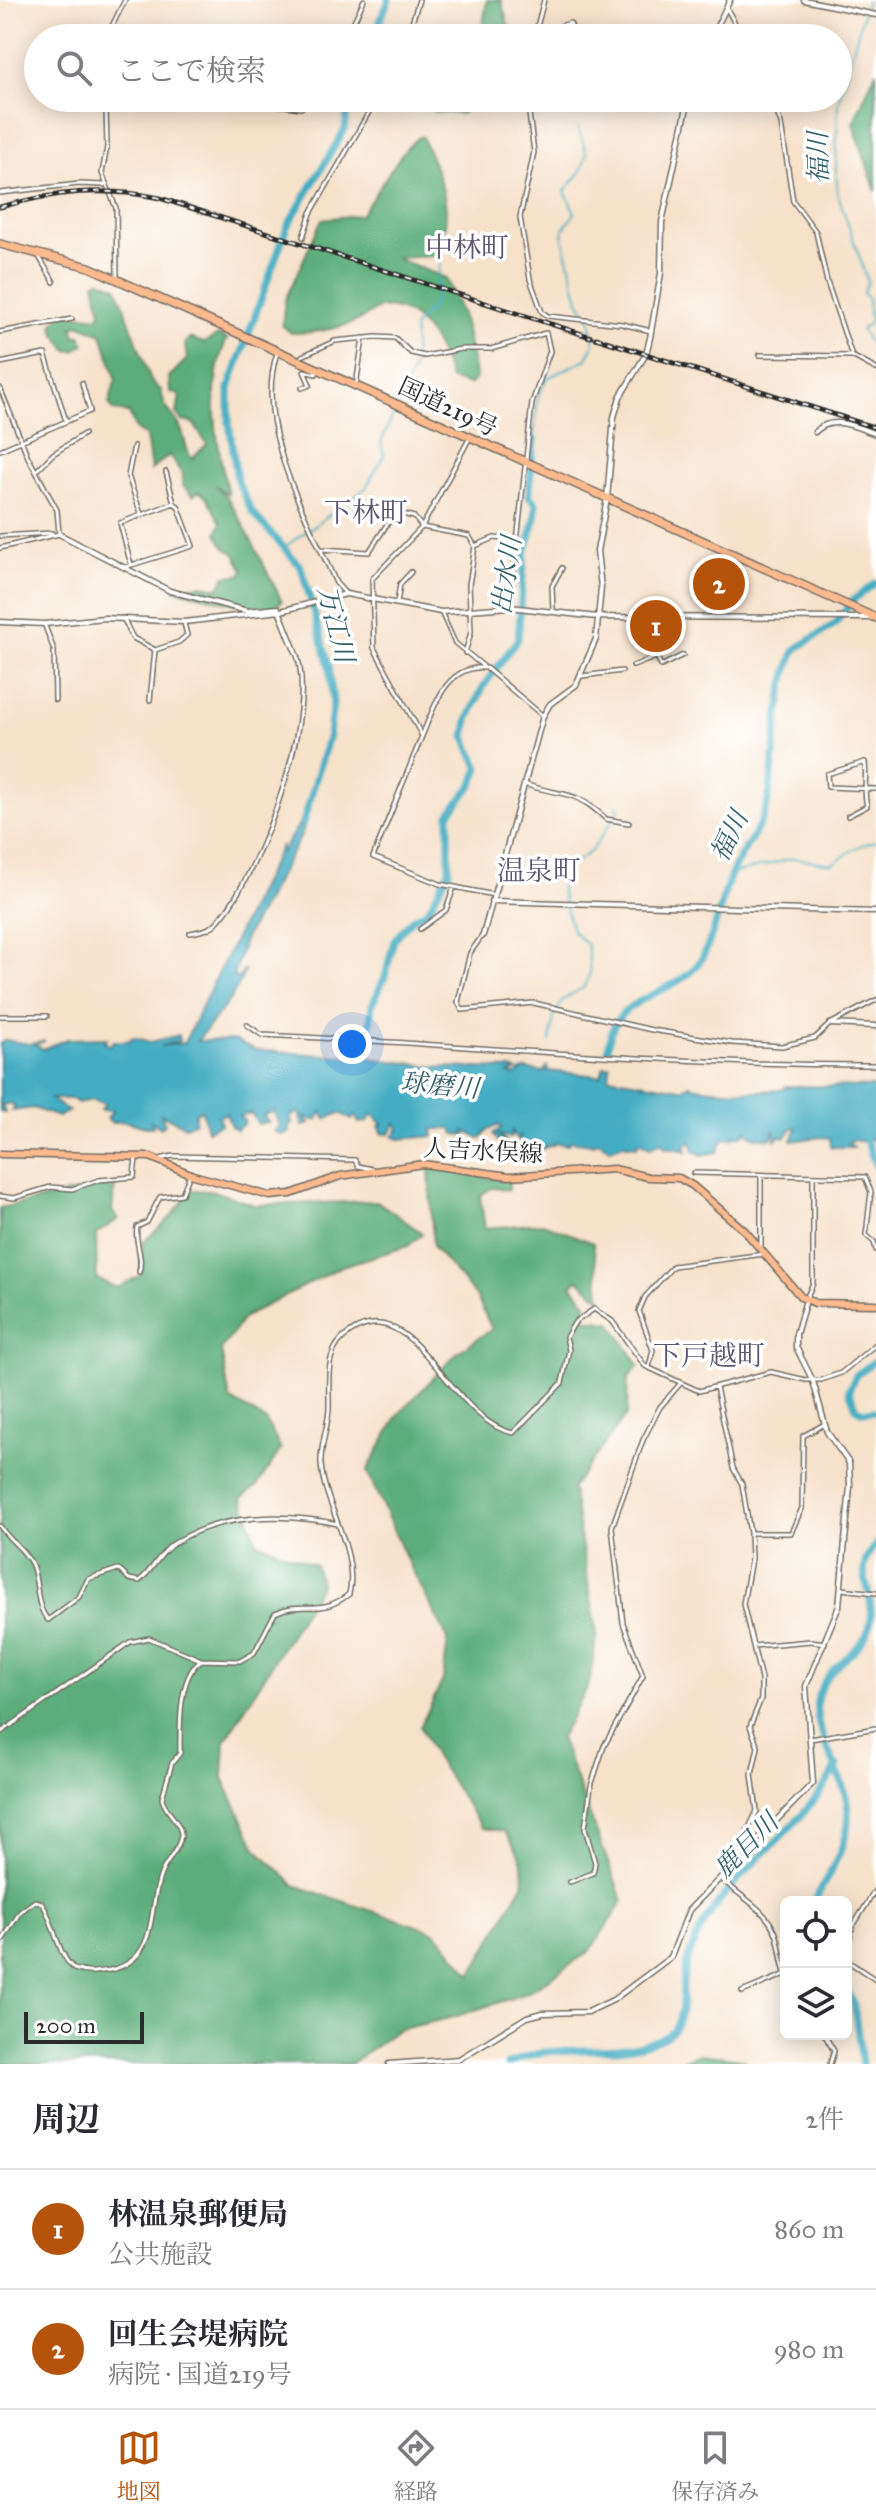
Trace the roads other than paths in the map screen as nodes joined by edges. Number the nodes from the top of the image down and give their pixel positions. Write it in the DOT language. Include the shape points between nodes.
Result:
graph roads {
  1 [pos="125,0"];
  2 [pos="364,0"];
  3 [pos="419,0"];
  4 [pos="544,0"];
  5 [pos="804,0"];
  6 [pos="728,2"];
  7 [pos="876,15"];
  8 [pos="113,24"];
  9 [pos="353,24"];
  10 [pos="411,24"];
  11 [pos="539,24"];
  12 [pos="718,24"];
  13 [pos="737,24"];
  14 [pos="108,112"];
  15 [pos="369,112"];
  16 [pos="528,112"];
  17 [pos="686,112"];
  18 [pos="777,112"];
  19 [pos="105,185"];
  20 [pos="0,193"];
  21 [pos="303,237"];
  22 [pos="0,244"];
  23 [pos="35,251"];
  24 [pos="116,280"];
  25 [pos="54,282"];
  26 [pos="72,319"];
  27 [pos="651,331"];
  28 [pos="0,332"];
  29 [pos="363,338"];
  30 [pos="274,351"];
  31 [pos="760,355"];
  32 [pos="302,356"];
  33 [pos="852,356"];
  34 [pos="0,363"];
  35 [pos="876,369"];
  36 [pos="318,371"];
  37 [pos="82,383"];
  38 [pos="356,387"];
  39 [pos="0,388"];
  40 [pos="302,388"];
  41 [pos="66,421"];
  42 [pos="815,432"];
  43 [pos="84,434"];
  44 [pos="876,434"];
  45 [pos="469,439"];
  46 [pos="21,440"];
  47 [pos="134,446"];
  48 [pos="0,450"];
  49 [pos="527,464"];
  50 [pos="36,471"];
  51 [pos="166,472"];
  52 [pos="607,499"];
  53 [pos="174,503"];
  54 [pos="141,514"];
  55 [pos="422,527"];
  56 [pos="59,534"];
  57 [pos="0,536"];
  58 [pos="518,540"];
  59 [pos="475,546"];
  60 [pos="0,548"];
  61 [pos="321,549"];
  62 [pos="128,566"];
  63 [pos="562,568"];
  64 [pos="411,572"];
  65 [pos="346,594"];
  66 [pos="370,598"];
  67 [pos="397,603"];
  68 [pos="510,607"];
  69 [pos="282,610"];
  70 [pos="472,610"];
  71 [pos="553,610"];
  72 [pos="855,611"];
  73 [pos="441,612"];
  74 [pos="597,617"];
  75 [pos="123,618"];
  76 [pos="650,618"];
  77 [pos="876,618"];
  78 [pos="0,622"];
  79 [pos="184,622"];
  80 [pos="45,624"];
  81 [pos="294,648"];
  82 [pos="155,650"];
  83 [pos="465,653"];
  84 [pos="683,655"];
  85 [pos="656,657"];
  86 [pos="633,666"];
  87 [pos="486,668"];
  88 [pos="622,671"];
  89 [pos="582,676"];
  90 [pos="55,700"];
  91 [pos="150,700"];
  92 [pos="543,716"];
  93 [pos="422,736"];
  94 [pos="524,784"];
  95 [pos="865,788"];
  96 [pos="876,789"];
  97 [pos="848,816"];
  98 [pos="629,823"];
  99 [pos="454,887"];
  100 [pos="494,895"];
  101 [pos="491,901"];
  102 [pos="876,912"];
  103 [pos="420,929"];
  104 [pos="190,933"];
  105 [pos="483,935"];
  106 [pos="876,1000"];
  107 [pos="0,1016"];
  108 [pos="47,1016"];
  109 [pos="830,1024"];
  110 [pos="247,1025"];
  111 [pos="876,1026"];
  112 [pos="876,1065"];
  113 [pos="0,1154"];
  114 [pos="136,1156"];
  115 [pos="160,1159"];
  116 [pos="375,1171"];
  117 [pos="693,1173"];
  118 [pos="190,1174"];
  119 [pos="761,1175"];
  120 [pos="813,1177"];
  121 [pos="0,1196"];
  122 [pos="876,1250"];
  123 [pos="762,1252"];
  124 [pos="139,1272"];
  125 [pos="806,1300"];
  126 [pos="876,1304"];
  127 [pos="876,1344"];
  128 [pos="649,1367"];
  129 [pos="813,1381"];
  130 [pos="680,1384"];
  131 [pos="716,1387"];
  132 [pos="824,1425"];
  133 [pos="338,1524"];
  134 [pos="0,1526"];
  135 [pos="750,1533"];
  136 [pos="842,1589"];
  137 [pos="876,1592"];
  138 [pos="825,1643"];
  139 [pos="753,1646"];
  140 [pos="201,1660"];
  141 [pos="876,1728"];
  142 [pos="0,1733"];
  143 [pos="810,1739"];
  144 [pos="731,1868"];
  145 [pos="721,1878"];
  146 [pos="570,1882"];
  147 [pos="876,1889"];
  148 [pos="852,1930"];
  149 [pos="0,1944"];
  150 [pos="852,1964"];
  151 [pos="784,1968"];
  152 [pos="780,1976"];
  153 [pos="876,1980"];
  154 [pos="742,1992"];
  155 [pos="828,2040"];
  156 [pos="389,2064"];
  157 [pos="830,2064"];
  1 -- 8 [label="street"];
  2 -- 9 [label="street"];
  3 -- 10 [label="street"];
  4 -- 11 [label="street"];
  5 -- 7 [label="street"];
  6 -- 12 [label="street"];
  6 -- 13 [label="street"];
  14 -- 19 [label="street"];
  15 -- 21 [label="street" via="311,213"];
  16 -- 27 [label="street" via="533,166 520,210 530,279 542,312"];
  17 -- 27 [label="street" via="662,222 661,273"];
  18 -- 33 [label="street" via="793,201 816,232"];
  19 -- 20 [label="street"];
  19 -- 24 [label="street" via="116,208"];
  22 -- 23 [label="highway, 国道219号"];
  23 -- 24 [label="highway, 国道219号"];
  23 -- 25 [label="street"];
  24 -- 30 [label="highway, 国道219号"];
  26 -- 28 [label="street"];
  27 -- 52 [label="street" via="646,354 615,410"];
  29 -- 32 [label="street" via="335,341"];
  29 -- 38 [label="street"];
  29 -- 49 [label="street" via="395,338 411,353 425,356 491,349 546,333 550,351 532,403"];
  30 -- 36 [label="highway, 国道219号"];
  30 -- 61 [label="street" via="277,439"];
  31 -- 33 [label="street"];
  33 -- 35 [label="street"];
  34 -- 41 [label="street" via="45,354"];
  36 -- 38 [label="highway, 国道219号"];
  36 -- 40 [label="street" via="304,371 310,385"];
  37 -- 41 [label="street" via="90,411"];
  38 -- 45 [label="highway, 国道219号"];
  39 -- 46 [label="street"];
  41 -- 46 [label="street"];
  42 -- 44 [label="street" via="841,423"];
  43 -- 50 [label="street"];
  45 -- 49 [label="highway, 国道219号"];
  45 -- 55 [label="street"];
  46 -- 48 [label="street"];
  46 -- 50 [label="street"];
  47 -- 54 [label="street" via="128,476"];
  49 -- 52 [label="highway, 国道219号"];
  49 -- 58 [label="street"];
  50 -- 56 [label="street" via="57,510"];
  51 -- 53 [label="street"];
  52 -- 72 [label="highway, 国道219号"];
  52 -- 74 [label="street" via="598,542"];
  53 -- 54 [label="street"];
  53 -- 62 [label="street" via="193,546"];
  54 -- 62 [label="street" via="119,524"];
  55 -- 59 [label="street" via="469,536"];
  55 -- 61 [label="street" via="414,517 395,512 369,552"];
  55 -- 66 [label="street" via="372,579"];
  56 -- 57 [label="street"];
  56 -- 60 [label="street"];
  56 -- 62 [label="street"];
  58 -- 59 [label="street" via="494,538"];
  58 -- 68 [label="street"];
  59 -- 70 [label="street" via="469,585"];
  61 -- 65 [label="street"];
  62 -- 69 [label="street" via="178,594 247,611"];
  63 -- 71 [label="street" via="552,586"];
  64 -- 67 [label="street" via="397,590"];
  65 -- 66 [label="street"];
  65 -- 69 [label="street"];
  66 -- 67 [label="street"];
  66 -- 93 [label="street" via="376,656"];
  67 -- 73 [label="street"];
  68 -- 70 [label="street"];
  68 -- 71 [label="street"];
  69 -- 79 [label="street"];
  69 -- 81 [label="street"];
  70 -- 73 [label="street"];
  70 -- 83 [label="street"];
  71 -- 74 [label="street"];
  72 -- 76 [label="street"];
  72 -- 77 [label="highway, 国道219号"];
  73 -- 83 [label="street"];
  74 -- 76 [label="street"];
  74 -- 89 [label="street" via="596,639"];
  75 -- 79 [label="street"];
  75 -- 80 [label="street"];
  75 -- 82 [label="street" via="133,638"];
  76 -- 85 [label="street" via="649,638"];
  78 -- 80 [label="street"];
  79 -- 82 [label="street" via="183,640"];
  80 -- 90 [label="street" via="54,650"];
  81 -- 104 [label="street" via="303,709 286,778 254,859 218,922"];
  82 -- 91 [label="street"];
  83 -- 87 [label="street"];
  84 -- 85 [label="street" via="661,666"];
  85 -- 86 [label="street"];
  87 -- 92 [label="street"];
  87 -- 93 [label="street" via="449,681 436,698"];
  88 -- 89 [label="street"];
  89 -- 92 [label="street"];
  92 -- 94 [label="street"];
  93 -- 99 [label="street" via="373,857"];
  94 -- 98 [label="street" via="576,795 606,819"];
  94 -- 100 [label="street"];
  95 -- 95 [label="street" via="828,787 827,774 865,762"];
  95 -- 96 [label="street"];
  95 -- 97 [label="street" via="867,806"];
  99 -- 100 [label="street"];
  99 -- 103 [label="street" via="446,910"];
  100 -- 101 [label="street"];
  101 -- 102 [label="street"];
  101 -- 105 [label="street"];
  105 -- 109 [label="street" via="470,953 458,1002 462,1010 534,1003 619,1023 773,1046 807,1042"];
  106 -- 109 [label="street"];
  107 -- 108 [label="street"];
  109 -- 111 [label="street"];
  110 -- 112 [label="street" via="262,1035 482,1050 770,1065"];
  113 -- 114 [label="main road, 人吉水俣線"];
  114 -- 115 [label="main road, 人吉水俣線"];
  114 -- 121 [label="street" via="134,1177"];
  115 -- 116 [label="street" via="355,1160"];
  115 -- 118 [label="main road, 人吉水俣線"];
  116 -- 118 [label="main road, 人吉水俣線" via="270,1196"];
  116 -- 123 [label="main road, 人吉水俣線" via="423,1164 509,1176 614,1169 679,1178 734,1220"];
  117 -- 119 [label="street"];
  118 -- 124 [label="street" via="182,1194 160,1197 147,1222 137,1227"];
  119 -- 120 [label="street"];
  119 -- 123 [label="street"];
  120 -- 122 [label="street" via="868,1180 866,1235"];
  120 -- 125 [label="street" via="813,1283"];
  123 -- 125 [label="main road, 人吉水俣線"];
  123 -- 128 [label="street" via="673,1266 639,1311 653,1350"];
  125 -- 126 [label="main road"];
  125 -- 129 [label="street" via="795,1341"];
  127 -- 129 [label="street" via="841,1373"];
  128 -- 130 [label="street"];
  128 -- 133 [label="street" via="612,1321 594,1309 575,1322 566,1337 569,1350 562,1383 513,1433 491,1424 395,1328 375,1323 358,1328 339,1342 328,1373 321,1463"];
  129 -- 131 [label="street" via="771,1372"];
  129 -- 132 [label="street"];
  130 -- 131 [label="street" via="699,1391"];
  130 -- 146 [label="street" via="660,1407 643,1440 612,1527 623,1623 643,1676 604,1746 591,1786 585,1828 593,1873"];
  131 -- 135 [label="street"];
  132 -- 135 [label="street" via="803,1436 802,1508 791,1533"];
  132 -- 136 [label="street" via="850,1471"];
  133 -- 134 [label="street" via="273,1517 203,1530 173,1545 139,1581 118,1569 88,1579 79,1597 48,1620 41,1611 33,1566"];
  133 -- 140 [label="street" via="349,1594 328,1608 275,1613 247,1658"];
  135 -- 139 [label="street" via="743,1604"];
  136 -- 137 [label="street"];
  136 -- 138 [label="street"];
  138 -- 139 [label="street"];
  138 -- 143 [label="street" via="806,1686"];
  139 -- 144 [label="street" via="761,1679 761,1699 750,1726 758,1747 752,1774 757,1811"];
  140 -- 142 [label="street" via="156,1640 130,1642"];
  140 -- 149 [label="street" via="189,1673 180,1753 162,1798 181,1838 160,1878 154,1916 137,1957 123,1967 96,1973 74,1969 62,1953 48,1913 35,1901 20,1912"];
  141 -- 143 [label="street"];
  143 -- 144 [label="street" via="813,1783"];
  144 -- 145 [label="street"];
  145 -- 151 [label="street" via="755,1902 775,1931"];
  145 -- 156 [label="street" via="689,1910 671,1957 600,2008 527,2017 459,2059"];
  147 -- 148 [label="street"];
  150 -- 153 [label="street"];
  152 -- 154 [label="street"];
  155 -- 157 [label="street" via="834,2051"];
}
